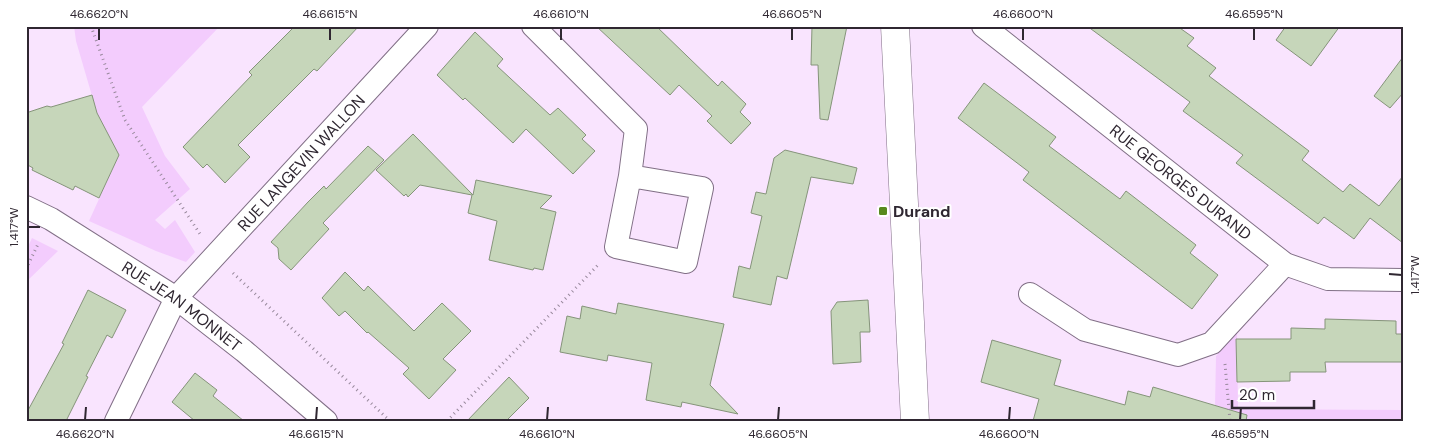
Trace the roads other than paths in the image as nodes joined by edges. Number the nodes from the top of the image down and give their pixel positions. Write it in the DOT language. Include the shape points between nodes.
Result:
graph roads {
  1 [pos="427,26"];
  2 [pos="533,26"];
  3 [pos="895,26"];
  4 [pos="983,26"];
  5 [pos="630,176"];
  6 [pos="26,206"];
  7 [pos="1284,264"];
  8 [pos="1403,280"];
  9 [pos="1030,294"];
  10 [pos="176,298"];
  11 [pos="116,421"];
  12 [pos="326,421"];
  13 [pos="915,421"];
  1 -- 10 [label="street, RUE LANGEVIN WALLON"];
  2 -- 5 [label="street" via="636,129"];
  3 -- 13 [label="main road"];
  4 -- 7 [label="street, RUE GEORGES DURAND"];
  5 -- 5 [label="street" via="616,247 686,262 702,188"];
  6 -- 10 [label="street, RUE JEAN MONNET"];
  7 -- 8 [label="street, RUE GEORGES DURAND" via="1328,279"];
  7 -- 9 [label="street" via="1212,343 1178,355 1084,330"];
  10 -- 11 [label="street, RUE LANGEVIN WALLON"];
  10 -- 12 [label="street, RUE JEAN MONNET"];
}
